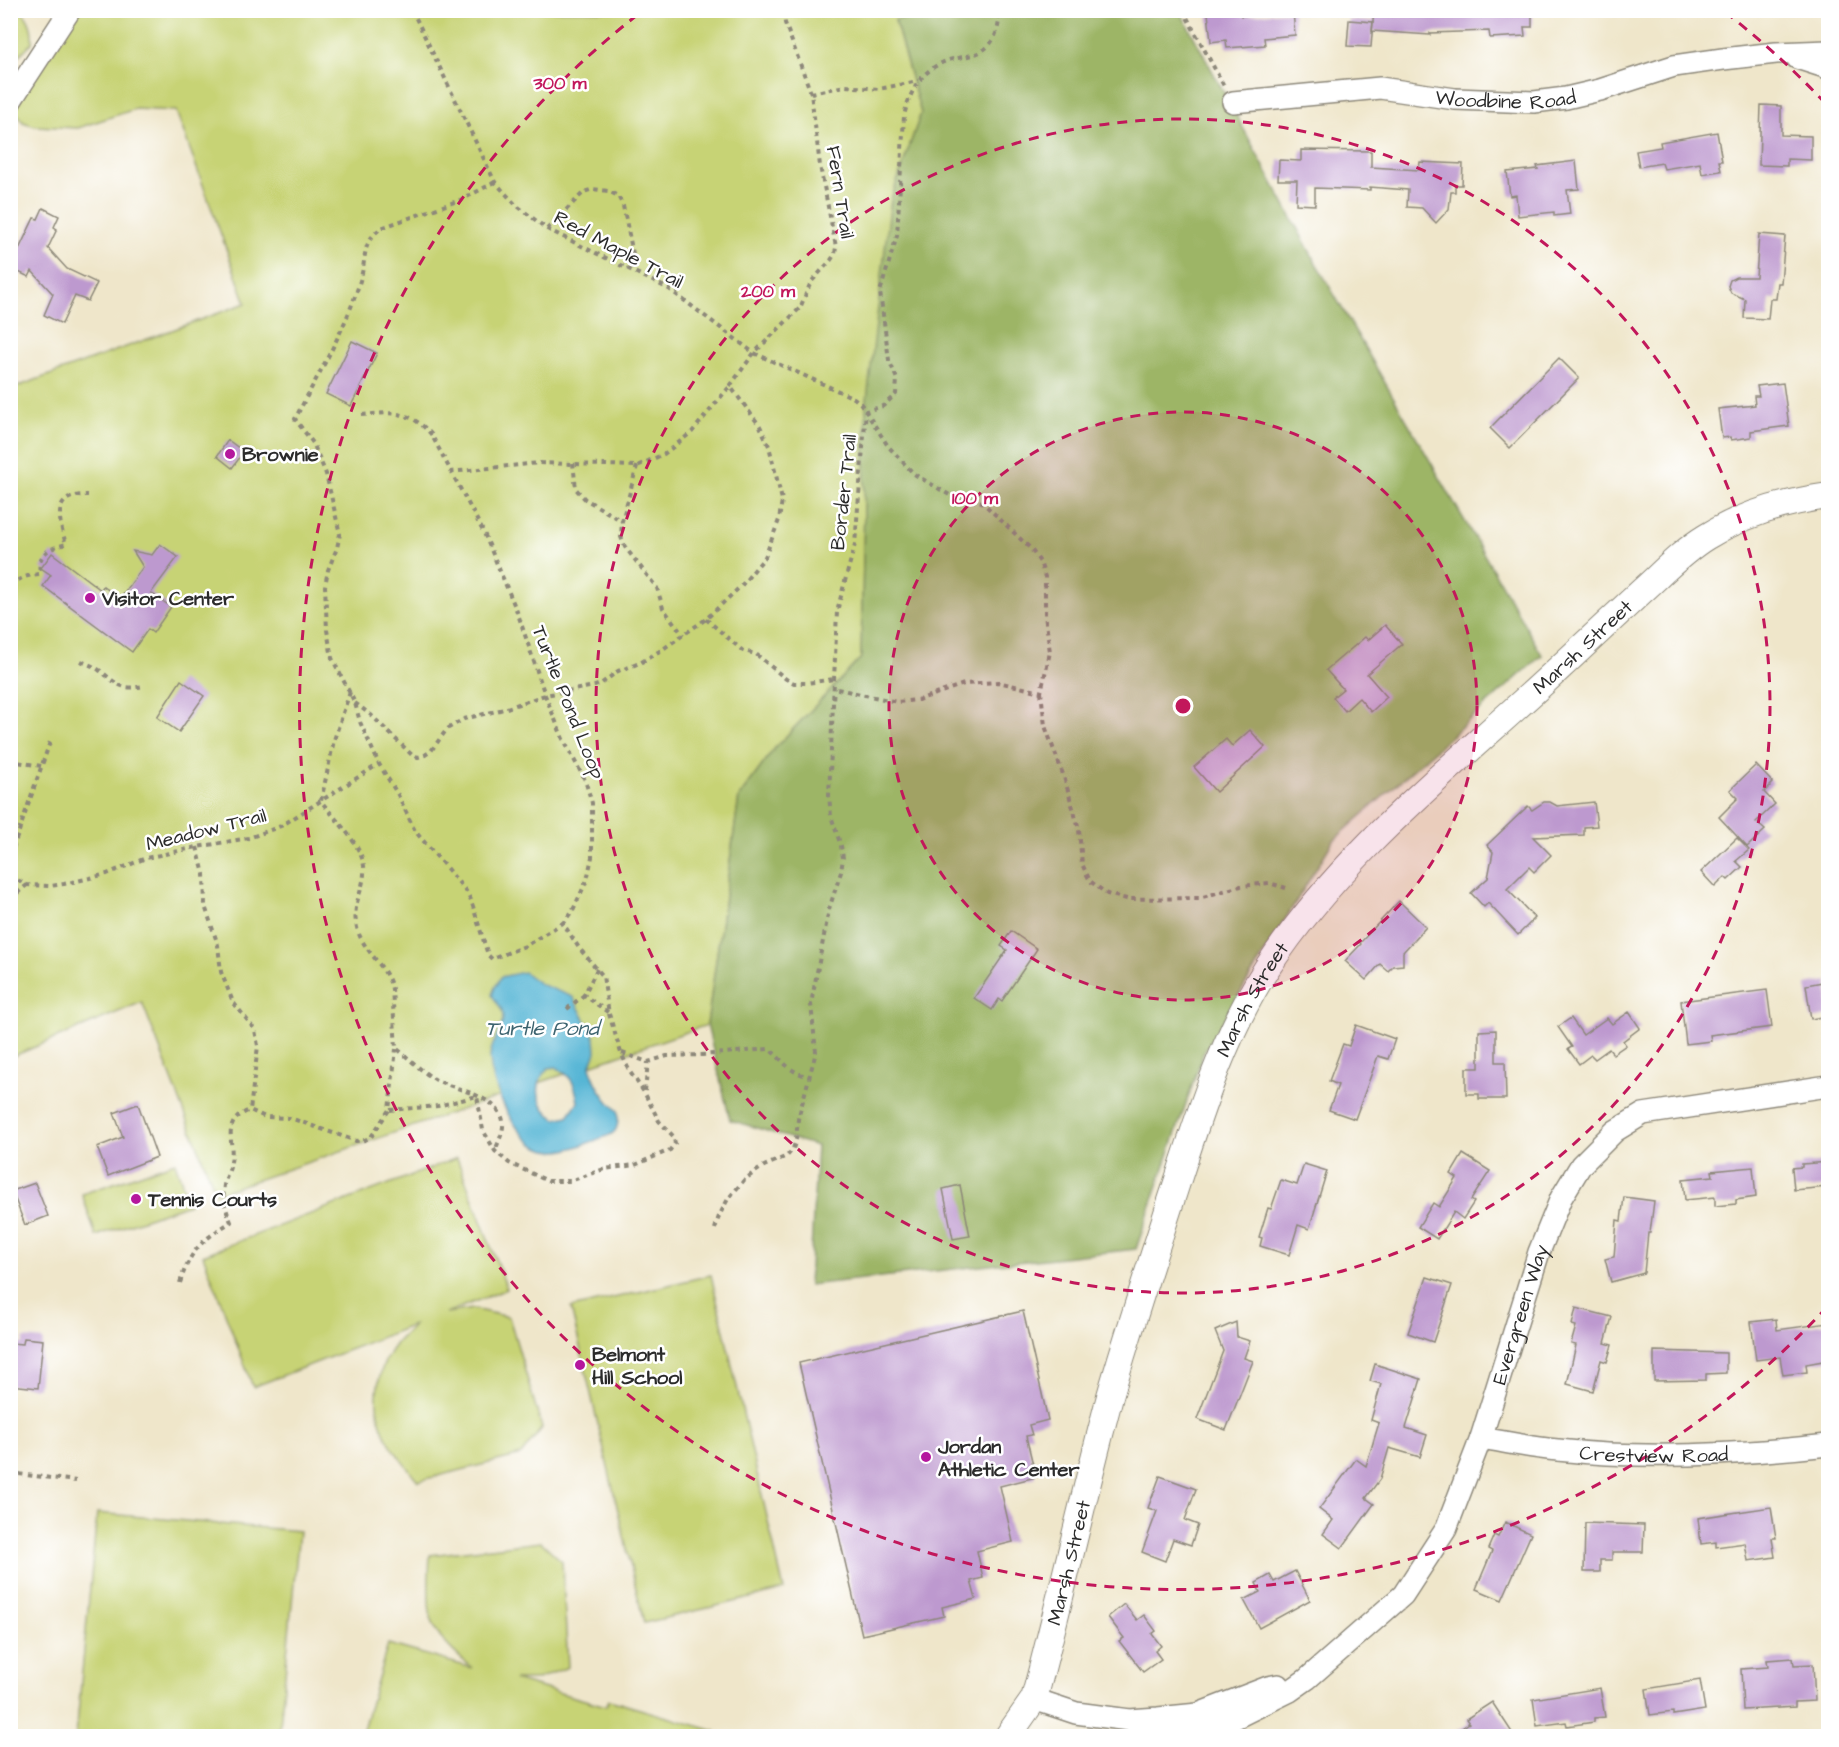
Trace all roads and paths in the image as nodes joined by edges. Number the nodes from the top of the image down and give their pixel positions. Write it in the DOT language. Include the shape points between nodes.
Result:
graph roads {
  1 [pos="70,10"];
  2 [pos="412,10"];
  3 [pos="783,10"];
  4 [pos="1000,10"];
  5 [pos="1183,10"];
  6 [pos="1828,51"];
  7 [pos="1776,53"];
  8 [pos="1828,68"];
  9 [pos="918,81"];
  10 [pos="811,93"];
  11 [pos="10,102"];
  12 [pos="1233,102"];
  13 [pos="495,182"];
  14 [pos="547,229"];
  15 [pos="628,269"];
  16 [pos="754,353"];
  17 [pos="730,386"];
  18 [pos="866,411"];
  19 [pos="362,415"];
  20 [pos="573,463"];
  21 [pos="636,466"];
  22 [pos="450,472"];
  23 [pos="88,495"];
  24 [pos="1828,496"];
  25 [pos="622,521"];
  26 [pos="10,585"];
  27 [pos="706,619"];
  28 [pos="683,635"];
  29 [pos="81,661"];
  30 [pos="834,679"];
  31 [pos="142,686"];
  32 [pos="833,688"];
  33 [pos="350,692"];
  34 [pos="1041,692"];
  35 [pos="545,695"];
  36 [pos="355,703"];
  37 [pos="51,740"];
  38 [pos="10,761"];
  39 [pos="379,764"];
  40 [pos="42,766"];
  41 [pos="321,801"];
  42 [pos="197,847"];
  43 [pos="10,857"];
  44 [pos="10,876"];
  45 [pos="27,885"];
  46 [pos="1286,888"];
  47 [pos="10,899"];
  48 [pos="563,923"];
  49 [pos="597,969"];
  50 [pos="584,996"];
  51 [pos="567,1009"];
  52 [pos="609,1014"];
  53 [pos="396,1048"];
  54 [pos="621,1053"];
  55 [pos="648,1062"];
  56 [pos="809,1077"];
  57 [pos="1828,1086"];
  58 [pos="644,1092"];
  59 [pos="477,1096"];
  60 [pos="250,1110"];
  61 [pos="389,1110"];
  62 [pos="495,1151"];
  63 [pos="715,1229"];
  64 [pos="180,1283"];
  65 [pos="1481,1438"];
  66 [pos="1828,1445"];
  67 [pos="10,1473"];
  68 [pos="76,1481"];
  69 [pos="1308,1679"];
  70 [pos="1034,1699"];
  71 [pos="1008,1737"];
  72 [pos="1157,1737"];
  1 -- 11 [label="street"];
  2 -- 13 [label="path, Red Maple Trail"];
  3 -- 10 [label="path, Fern Trail"];
  4 -- 9 [label="path" via="998,29 989,45 975,55 933,68"];
  5 -- 12 [label="path"];
  6 -- 7 [label="street, Woodbine Road"];
  7 -- 8 [label="street, Woodbine Road"];
  7 -- 12 [label="street, Woodbine Road" via="1674,66 1600,90 1534,102 1455,99 1380,88"];
  9 -- 10 [label="path" via="879,89 846,86"];
  9 -- 18 [label="path, Border Trail" via="904,116 897,236 880,292 889,360 897,379 896,394 883,406"];
  10 -- 16 [label="path, Fern Trail" via="835,254 811,282 800,308"];
  13 -- 14 [label="path, Red Maple Trail"];
  13 -- 33 [label="path" via="463,199 381,228 371,236 357,293 295,419 313,443 327,474 340,534 325,586 327,630 333,658"];
  14 -- 15 [label="path, Red Maple Trail"];
  14 -- 15 [label="path" via="584,192 608,190 618,196 623,206 633,254"];
  15 -- 16 [label="path, Red Maple Trail" via="669,289"];
  16 -- 17 [label="path"];
  16 -- 18 [label="path, Red Maple Trail" via="854,398"];
  17 -- 21 [label="path" via="692,432 664,454"];
  17 -- 27 [label="path" via="760,426 782,500 765,556"];
  18 -- 30 [label="path, Border Trail" via="855,544 837,611"];
  18 -- 34 [label="path, Red Maple Trail" via="888,446 914,474 953,497 982,502 1041,562 1050,652"];
  19 -- 22 [label="path, Turtle Pond Loop" via="405,415 420,422"];
  20 -- 21 [label="path"];
  20 -- 22 [label="path"];
  20 -- 25 [label="path" via="576,489 585,499"];
  21 -- 25 [label="path"];
  22 -- 35 [label="path, Turtle Pond Loop" via="484,533 518,614"];
  23 -- 26 [label="path" via="75,495 64,501 59,512 66,544 43,555 40,574"];
  24 -- 70 [label="street, Marsh Street" via="1750,515 1686,551 1402,810 1336,879 1267,969 1234,1029 1208,1092 1125,1346"];
  25 -- 28 [label="path" via="624,547 657,588 663,608"];
  27 -- 28 [label="path"];
  27 -- 30 [label="path" via="742,651 756,654 794,683"];
  28 -- 35 [label="path" via="595,686"];
  29 -- 31 [label="path" via="115,684 130,689"];
  30 -- 32 [label="path, Border Trail"];
  32 -- 34 [label="path" via="897,702 918,700 964,684 998,682"];
  32 -- 56 [label="path, Border Trail" via="829,796 843,858 811,1004 816,1052"];
  33 -- 36 [label="path"];
  33 -- 41 [label="path" via="334,740"];
  34 -- 46 [label="path, Red Maple Trail" via="1045,726 1064,777 1079,829 1082,864 1090,881 1107,894 1127,899 1199,898 1269,883"];
  35 -- 36 [label="path" via="464,719 447,729 431,751 418,757"];
  35 -- 48 [label="path, Turtle Pond Loop" via="585,780 591,803 592,857 573,910"];
  36 -- 39 [label="path"];
  37 -- 40 [label="path"];
  38 -- 40 [label="path"];
  39 -- 41 [label="path, Meadow Trail"];
  39 -- 48 [label="path" via="415,831 466,891 488,955 492,958 525,946"];
  40 -- 43 [label="path"];
  41 -- 42 [label="path, Meadow Trail" via="281,826 249,838"];
  41 -- 53 [label="path" via="358,848 364,866 355,919 368,951 390,980"];
  42 -- 45 [label="path, Meadow Trail" via="146,858 106,874 64,884"];
  42 -- 60 [label="path" via="204,874 205,906 218,945 221,972 233,1002 255,1030 258,1046"];
  44 -- 45 [label="path"];
  45 -- 47 [label="path"];
  48 -- 49 [label="path"];
  49 -- 50 [label="path"];
  49 -- 52 [label="path" via="603,976"];
  50 -- 51 [label="path"];
  50 -- 52 [label="path"];
  52 -- 54 [label="path"];
  53 -- 59 [label="path" via="435,1079"];
  53 -- 61 [label="path"];
  54 -- 55 [label="path"];
  54 -- 58 [label="path"];
  55 -- 56 [label="path" via="668,1056 763,1048 795,1073"];
  55 -- 58 [label="path"];
  56 -- 63 [label="path, Border Trail" via="793,1149 745,1179 728,1199"];
  57 -- 65 [label="street, Evergreen Way" via="1643,1114 1615,1131 1581,1165 1561,1198 1539,1252"];
  58 -- 62 [label="path" via="675,1143 670,1150 635,1165 604,1169 570,1181 548,1181 509,1163"];
  59 -- 61 [label="path" via="438,1106"];
  59 -- 62 [label="path" via="483,1130"];
  59 -- 62 [label="path" via="501,1115 503,1128"];
  60 -- 61 [label="path" via="265,1117 290,1118 356,1141 371,1137"];
  60 -- 64 [label="path" via="232,1125 232,1161 224,1187 231,1222 196,1248"];
  65 -- 66 [label="street, Crestview Road" via="1557,1450 1641,1455 1719,1455"];
  65 -- 69 [label="street, Evergreen Way" via="1446,1529 1403,1595"];
  67 -- 68 [label="path"];
  69 -- 70 [label="street" via="1268,1687 1198,1714 1158,1718 1129,1720 1076,1713"];
  69 -- 72 [label="street, Evergreen Way" via="1223,1724"];
  70 -- 71 [label="street, Marsh Street"];
}
